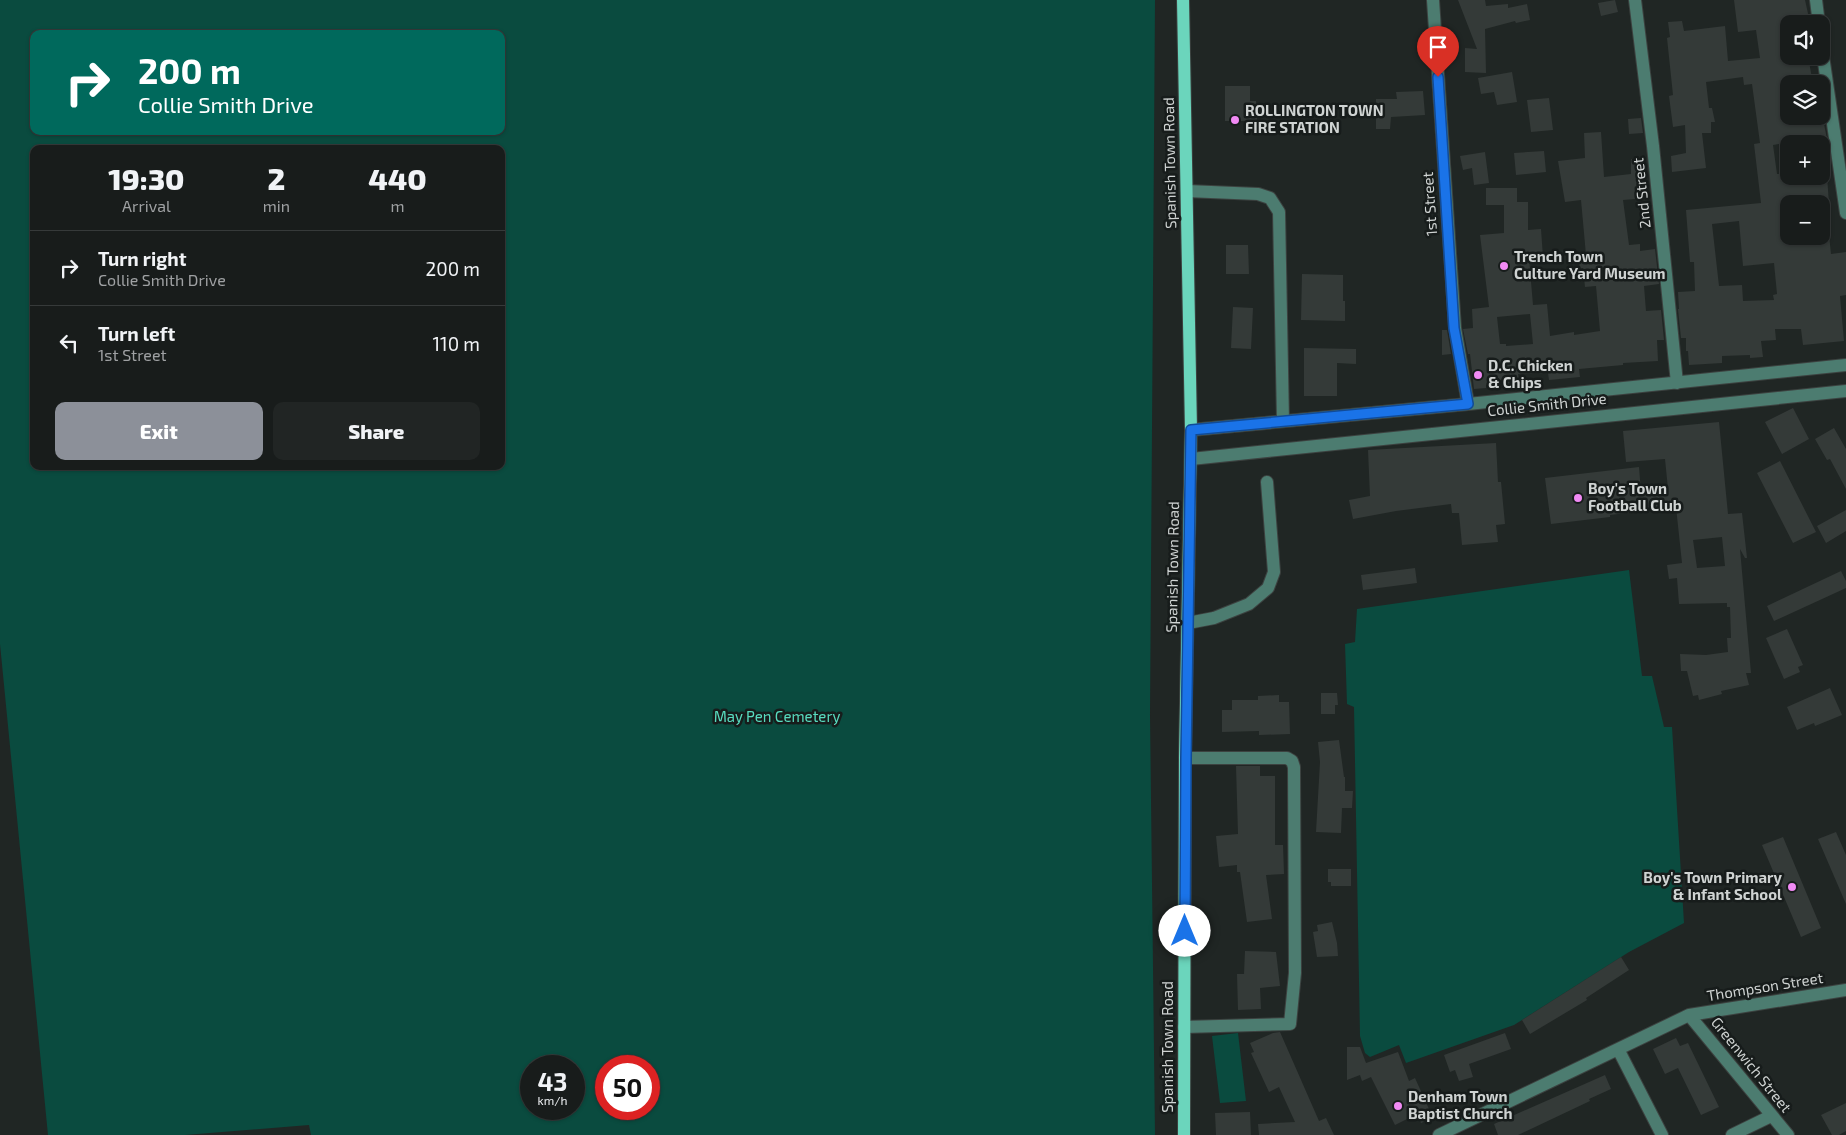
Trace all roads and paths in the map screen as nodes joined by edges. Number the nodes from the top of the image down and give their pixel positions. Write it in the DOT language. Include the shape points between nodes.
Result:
graph roads {
  1 [pos="1183,0"];
  2 [pos="1433,0"];
  3 [pos="1635,0"];
  4 [pos="1816,0"];
  5 [pos="1818,15"];
  6 [pos="1824,65"];
  7 [pos="1187,191"];
  8 [pos="1846,212"];
  9 [pos="1846,365"];
  10 [pos="1677,383"];
  11 [pos="1846,391"];
  12 [pos="1468,404"];
  13 [pos="1283,421"];
  14 [pos="1191,430"];
  15 [pos="1191,459"];
  16 [pos="1267,482"];
  17 [pos="1188,623"];
  18 [pos="1186,758"];
  19 [pos="1846,990"];
  20 [pos="1689,1015"];
  21 [pos="1184,1027"];
  22 [pos="1618,1049"];
  23 [pos="1771,1116"];
  24 [pos="1184,1135"];
  25 [pos="1439,1135"];
  26 [pos="1662,1135"];
  27 [pos="1732,1135"];
  28 [pos="1788,1135"];
  1 -- 7 [label="main road, Spanish Town Road"];
  2 -- 12 [label="street, 1st Street" via="1454,328"];
  3 -- 10 [label="street, 2nd Street"];
  4 -- 5 [label="street"];
  6 -- 8 [label="street"];
  7 -- 13 [label="street" via="1258,194 1270,198 1279,212"];
  7 -- 14 [label="main road, Spanish Town Road"];
  9 -- 10 [label="street, Collie Smith Drive"];
  10 -- 12 [label="street, Collie Smith Drive"];
  11 -- 15 [label="street, Collie Smith Drive"];
  12 -- 13 [label="street, Collie Smith Drive"];
  13 -- 14 [label="street, Collie Smith Drive"];
  14 -- 15 [label="main road, Spanish Town Road"];
  15 -- 17 [label="main road, Spanish Town Road"];
  16 -- 17 [label="street" via="1274,572 1268,588 1249,604 1214,618"];
  17 -- 18 [label="main road, Spanish Town Road"];
  18 -- 21 [label="main road, Spanish Town Road"];
  18 -- 21 [label="street" via="1286,758 1292,761 1295,973 1290,1024"];
  19 -- 20 [label="street, Thompson Street"];
  20 -- 22 [label="street, Thompson Street"];
  20 -- 23 [label="street, Greenwich Street"];
  21 -- 24 [label="main road, Spanish Town Road"];
  22 -- 25 [label="street, Thompson Street"];
  22 -- 26 [label="street"];
  23 -- 27 [label="street"];
  23 -- 28 [label="street, Greenwich Street"];
}
